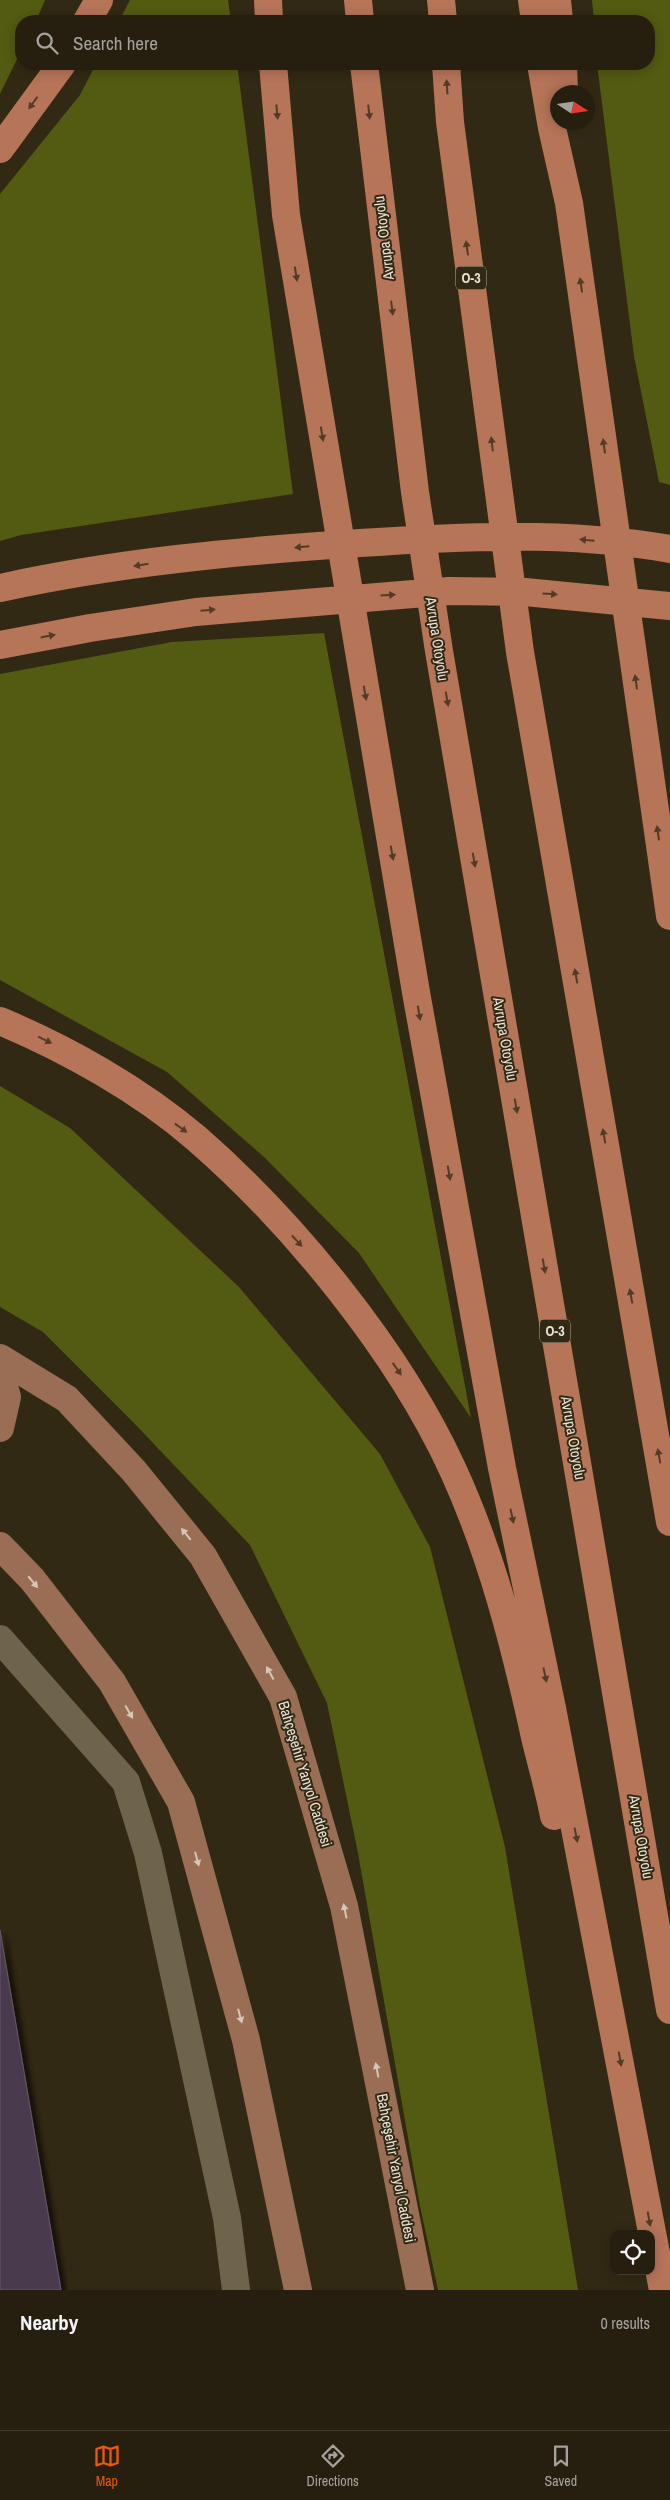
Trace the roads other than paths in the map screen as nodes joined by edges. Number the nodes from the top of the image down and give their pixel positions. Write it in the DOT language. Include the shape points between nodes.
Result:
graph roads {
  1 [pos="99,0"];
  2 [pos="268,0"];
  3 [pos="358,0"];
  4 [pos="441,0"];
  5 [pos="532,0"];
  6 [pos="557,0"];
  7 [pos="90,15"];
  8 [pos="269,15"];
  9 [pos="359,15"];
  10 [pos="442,15"];
  11 [pos="534,15"];
  12 [pos="558,15"];
  13 [pos="58,70"];
  14 [pos="274,70"];
  15 [pos="365,70"];
  16 [pos="446,70"];
  17 [pos="542,70"];
  18 [pos="563,70"];
  19 [pos="564,85"];
  20 [pos="565,130"];
  21 [pos="0,149"];
  22 [pos="569,203"];
  23 [pos="670,548"];
  24 [pos="0,588"];
  25 [pos="670,606"];
  26 [pos="0,645"];
  27 [pos="670,916"];
  28 [pos="0,1021"];
  29 [pos="0,1358"];
  30 [pos="0,1372"];
  31 [pos="0,1428"];
  32 [pos="670,1522"];
  33 [pos="0,1546"];
  34 [pos="0,1639"];
  35 [pos="670,2010"];
  36 [pos="611,2012"];
  37 [pos="236,2290"];
  38 [pos="298,2290"];
  39 [pos="420,2290"];
  40 [pos="663,2290"];
  1 -- 7 [label="highway"];
  2 -- 8 [label="highway"];
  3 -- 9 [label="highway"];
  4 -- 10 [label="highway"];
  5 -- 11 [label="highway"];
  6 -- 12 [label="highway"];
  13 -- 21 [label="highway, one-way"];
  14 -- 36 [label="highway, one-way" via="286,215 415,988 502,1468"];
  15 -- 35 [label="highway, Avrupa Otoyolu / O-3, one-way" via="415,492 439,651"];
  32 -- 16 [label="highway, O-3, one-way" via="520,652 450,122"];
  17 -- 22 [label="highway"];
  18 -- 19 [label="highway"];
  20 -- 22 [label="highway"];
  27 -- 22 [label="highway, one-way"];
  23 -- 24 [label="highway, one-way" via="560,538 470,537 386,541 170,560"];
  26 -- 25 [label="highway, one-way" via="196,612 449,591 525,592"];
  28 -- 36 [label="highway, one-way" via="45,1040 118,1082 195,1137 310,1255 365,1324 417,1399 453,1470 485,1548 526,1693 578,1926"];
  39 -- 29 [label="main road, Bahçeşehir Yanyol Caddesi, one-way" via="344,1906 283,1697 203,1556 141,1479 67,1399"];
  30 -- 31 [label="main road" via="7,1397"];
  33 -- 38 [label="main road, one-way" via="32,1579 112,1682 181,1802 246,2040"];
  34 -- 37 [label="street" via="126,1782 148,1853 165,1930 227,2218"];
  36 -- 40 [label="highway, one-way"];
}
